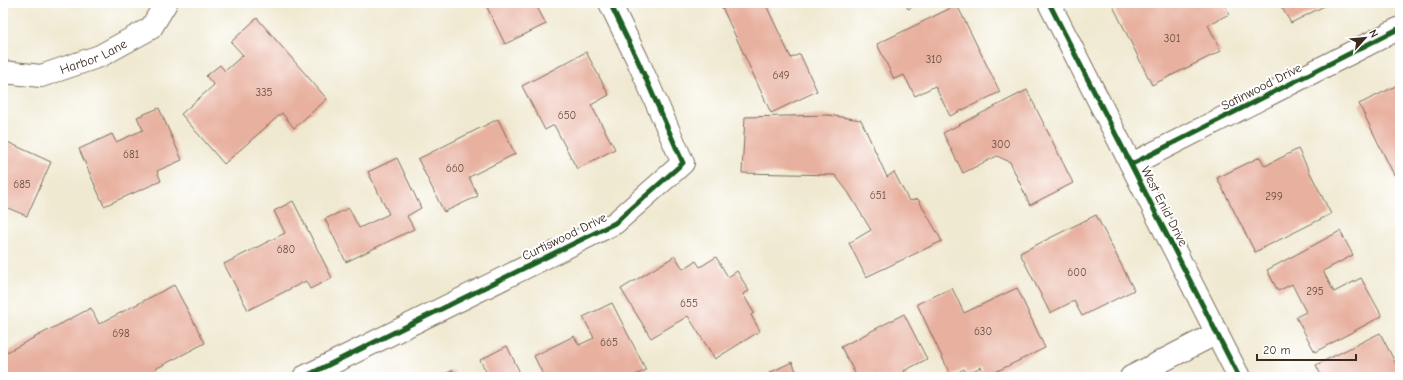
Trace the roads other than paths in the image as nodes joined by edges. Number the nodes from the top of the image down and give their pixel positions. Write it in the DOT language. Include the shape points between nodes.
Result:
graph roads {
  1 [pos="166,3"];
  2 [pos="610,3"];
  3 [pos="1049,3"];
  4 [pos="1400,28"];
  5 [pos="3,72"];
  6 [pos="1132,164"];
  7 [pos="1217,333"];
  8 [pos="304,377"];
  9 [pos="1131,377"];
  10 [pos="1239,377"];
  1 -- 5 [label="street, Harbor Lane" via="151,28 100,56 41,76"];
  2 -- 8 [label="street, Curtiswood Drive" via="684,163 615,223"];
  3 -- 6 [label="street, West Enid Drive"];
  4 -- 6 [label="street, Satinwood Drive"];
  6 -- 7 [label="street, West Enid Drive"];
  7 -- 9 [label="street"];
  7 -- 10 [label="street, West Enid Drive"];
}
